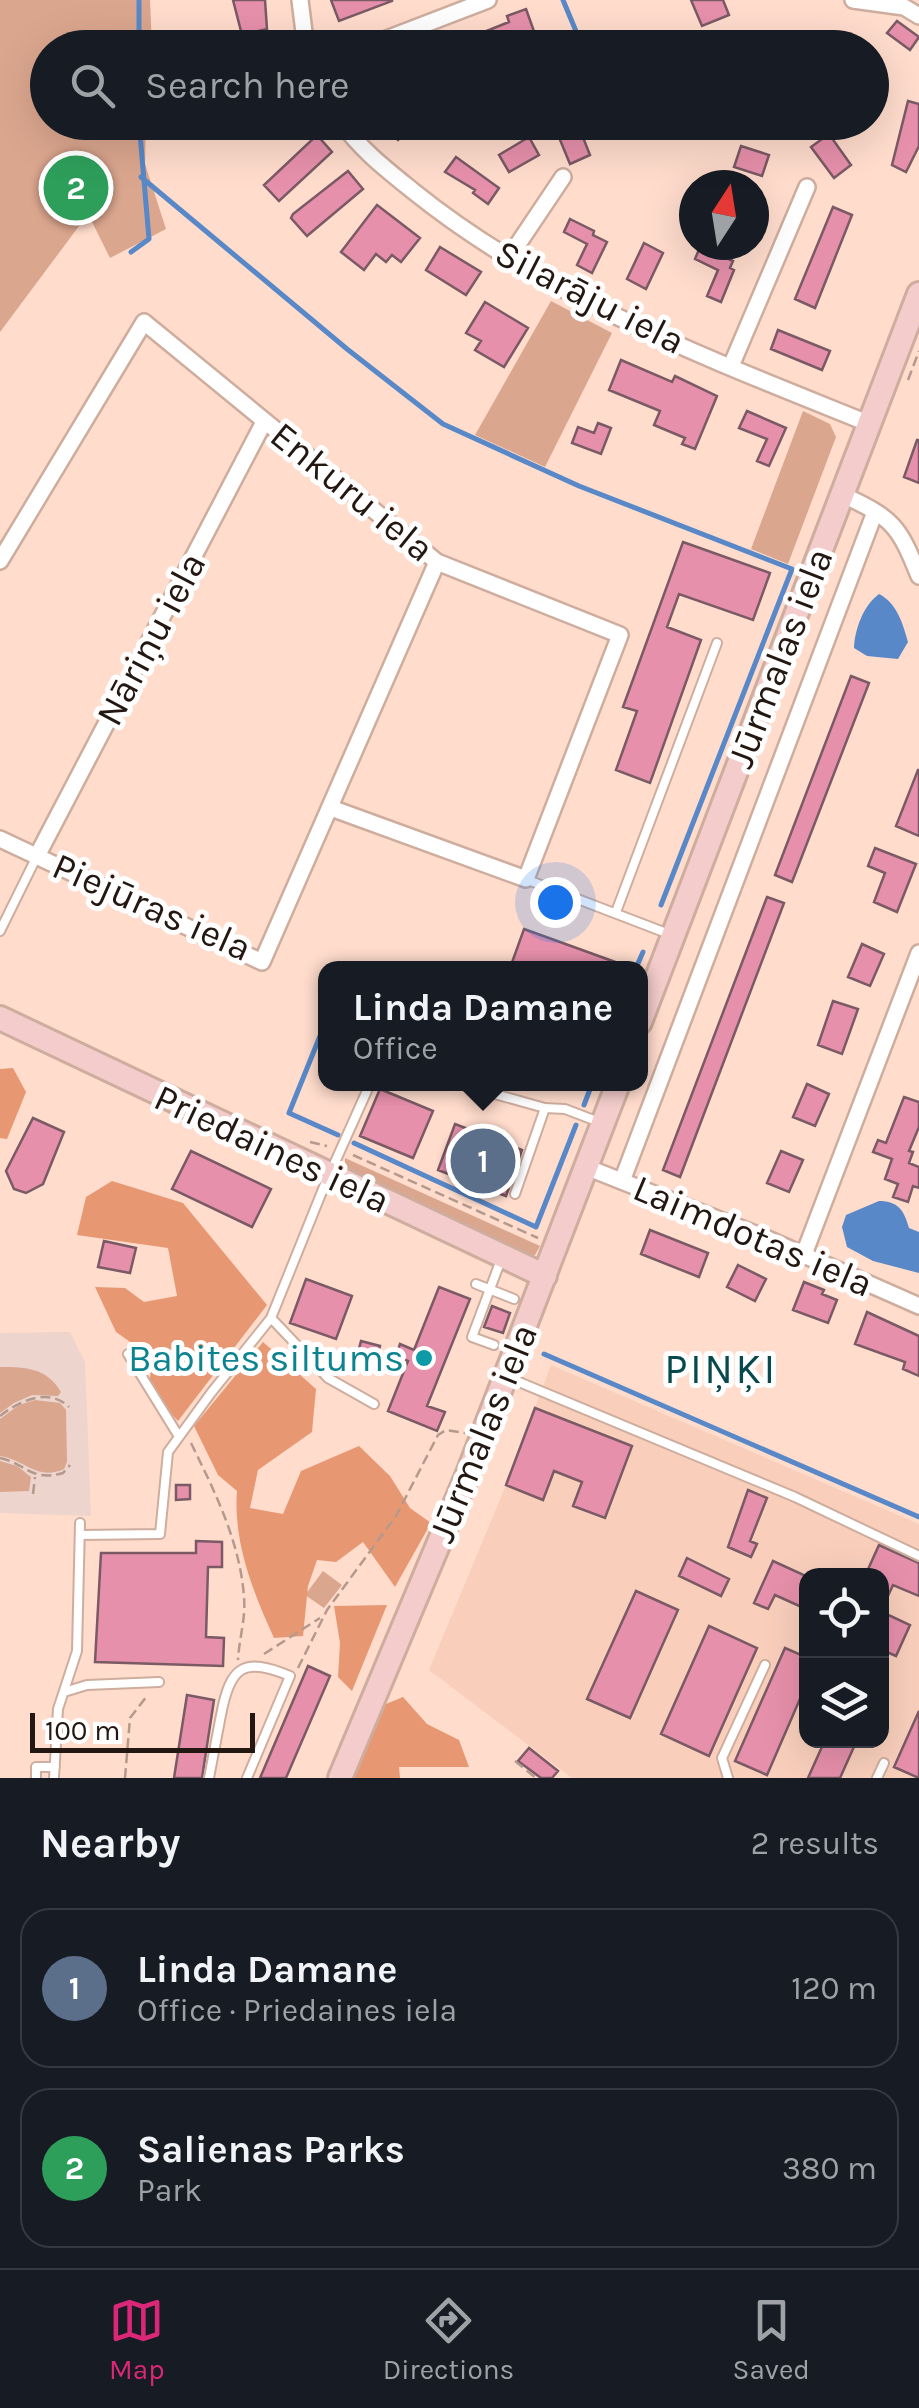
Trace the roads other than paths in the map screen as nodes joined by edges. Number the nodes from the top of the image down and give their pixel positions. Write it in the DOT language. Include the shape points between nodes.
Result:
graph roads {
  1 [pos="300,0"];
  2 [pos="488,0"];
  3 [pos="854,0"];
  4 [pos="919,16"];
  5 [pos="304,30"];
  6 [pos="410,30"];
  7 [pos="358,140"];
  8 [pos="563,178"];
  9 [pos="806,186"];
  10 [pos="508,259"];
  11 [pos="919,294"];
  12 [pos="730,366"];
  13 [pos="264,422"];
  14 [pos="870,424"];
  15 [pos="843,495"];
  16 [pos="875,512"];
  17 [pos="0,561"];
  18 [pos="437,562"];
  19 [pos="919,576"];
  20 [pos="717,642"];
  21 [pos="330,808"];
  22 [pos="0,839"];
  23 [pos="37,856"];
  24 [pos="526,880"];
  25 [pos="616,912"];
  26 [pos="0,931"];
  27 [pos="672,936"];
  28 [pos="919,953"];
  29 [pos="648,1000"];
  30 [pos="0,1018"];
  31 [pos="367,1091"];
  32 [pos="485,1091"];
  33 [pos="615,1091"];
  34 [pos="545,1108"];
  35 [pos="603,1123"];
  36 [pos="586,1167"];
  37 [pos="328,1176"];
  38 [pos="622,1181"];
  39 [pos="514,1194"];
  40 [pos="804,1254"];
  41 [pos="502,1258"];
  42 [pos="546,1276"];
  43 [pos="476,1284"];
  44 [pos="490,1290"];
  45 [pos="514,1299"];
  46 [pos="919,1305"];
  47 [pos="271,1318"];
  48 [pos="494,1345"];
  49 [pos="128,1354"];
  50 [pos="507,1376"];
  51 [pos="374,1404"];
  52 [pos="178,1435"];
  53 [pos="80,1523"];
  54 [pos="80,1535"];
  55 [pos="919,1556"];
  56 [pos="764,1665"];
  57 [pos="158,1682"];
  58 [pos="64,1692"];
  59 [pos="884,1763"];
  60 [pos="55,1767"];
  61 [pos="36,1778"];
  62 [pos="54,1778"];
  63 [pos="209,1778"];
  64 [pos="247,1778"];
  65 [pos="340,1778"];
  66 [pos="728,1778"];
  67 [pos="877,1778"];
  1 -- 5 [label="street"];
  2 -- 6 [label="street"];
  3 -- 4 [label="street" via="904,7"];
  7 -- 10 [label="street, Silarāju iela" via="382,166"];
  8 -- 10 [label="street"];
  9 -- 12 [label="street"];
  10 -- 12 [label="street, Silarāju iela"];
  11 -- 14 [label="main road, Jūrmalas iela"];
  12 -- 14 [label="street, Silarāju iela"];
  13 -- 17 [label="street, Enkuru iela" via="144,322"];
  13 -- 18 [label="street, Enkuru iela"];
  13 -- 23 [label="street, Nāriņu iela"];
  14 -- 15 [label="main road, Jūrmalas iela"];
  15 -- 16 [label="street"];
  15 -- 27 [label="main road, Jūrmalas iela"];
  16 -- 19 [label="street" via="902,534"];
  16 -- 38 [label="street"];
  18 -- 21 [label="street, Piejūras iela"];
  18 -- 24 [label="street, Enkuru iela" via="620,635"];
  20 -- 25 [label="lane"];
  21 -- 23 [label="street, Piejūras iela" via="262,962"];
  21 -- 24 [label="street"];
  22 -- 23 [label="street, Piejūras iela"];
  23 -- 26 [label="lane"];
  24 -- 25 [label="lane"];
  25 -- 27 [label="lane"];
  27 -- 29 [label="main road, Jūrmalas iela"];
  28 -- 40 [label="street"];
  30 -- 37 [label="main road, Priedaines iela"];
  31 -- 37 [label="lane"];
  32 -- 34 [label="lane"];
  33 -- 35 [label="main road, Jūrmalas iela"];
  34 -- 35 [label="lane"];
  34 -- 39 [label="lane"];
  35 -- 36 [label="main road, Jūrmalas iela"];
  36 -- 38 [label="street, Laimdotas iela"];
  36 -- 42 [label="main road, Jūrmalas iela"];
  37 -- 41 [label="main road, Priedaines iela"];
  37 -- 47 [label="lane"];
  38 -- 40 [label="street, Laimdotas iela"];
  40 -- 46 [label="street, Laimdotas iela"];
  41 -- 42 [label="main road, Priedaines iela"];
  41 -- 44 [label="lane"];
  42 -- 50 [label="main road, Jūrmalas iela"];
  43 -- 44 [label="lane"];
  44 -- 45 [label="lane"];
  44 -- 48 [label="lane" via="472,1336"];
  47 -- 51 [label="lane" via="328,1378"];
  47 -- 52 [label="lane"];
  49 -- 52 [label="lane"];
  50 -- 55 [label="lane"];
  50 -- 65 [label="main road, Jūrmalas iela"];
  52 -- 54 [label="lane" via="168,1452 160,1534"];
  53 -- 54 [label="lane"];
  54 -- 58 [label="lane" via="77,1651"];
  56 -- 66 [label="lane" via="722,1758"];
  57 -- 58 [label="lane"];
  58 -- 60 [label="lane"];
  59 -- 67 [label="lane"];
  60 -- 61 [label="lane" via="36,1766"];
  60 -- 62 [label="lane"];
  63 -- 64 [label="lane" via="227,1685 238,1671 268,1667 290,1676"];
}
